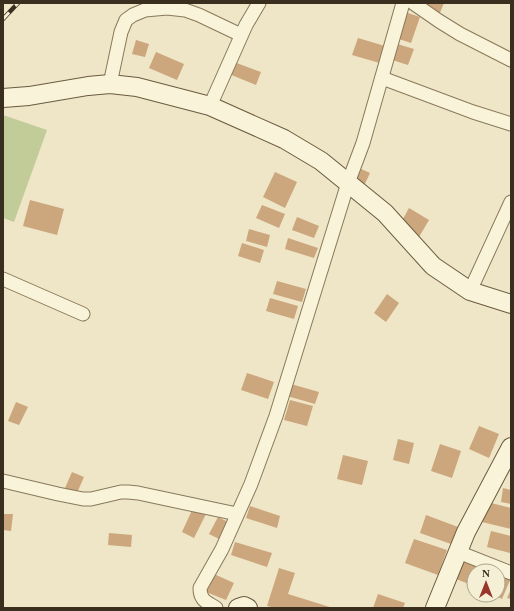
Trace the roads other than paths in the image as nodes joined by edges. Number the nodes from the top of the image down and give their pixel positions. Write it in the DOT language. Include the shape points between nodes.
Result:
graph roads {
  1 [pos="259,3"];
  2 [pos="403,3"];
  3 [pos="413,3"];
  4 [pos="241,35"];
  5 [pos="511,60"];
  6 [pos="382,78"];
  7 [pos="110,84"];
  8 [pos="3,98"];
  9 [pos="210,106"];
  10 [pos="511,124"];
  11 [pos="348,183"];
  12 [pos="511,202"];
  13 [pos="3,279"];
  14 [pos="470,291"];
  15 [pos="511,304"];
  16 [pos="83,314"];
  17 [pos="511,447"];
  18 [pos="3,481"];
  19 [pos="237,514"];
  20 [pos="458,552"];
  21 [pos="511,573"];
  22 [pos="216,608"];
  23 [pos="238,608"];
  24 [pos="248,608"];
  25 [pos="436,608"];
  1 -- 4 [label="street"];
  2 -- 6 [label="street"];
  3 -- 5 [label="street" via="460,34"];
  4 -- 7 [label="street" via="185,10 145,10 126,20"];
  4 -- 9 [label="street"];
  6 -- 10 [label="street"];
  6 -- 11 [label="street"];
  7 -- 8 [label="street"];
  7 -- 9 [label="street" via="137,87"];
  9 -- 11 [label="street" via="284,139 321,161"];
  11 -- 14 [label="street" via="385,213 433,266"];
  11 -- 19 [label="street" via="276,416"];
  12 -- 14 [label="street"];
  13 -- 16 [label="street"];
  14 -- 15 [label="street"];
  17 -- 20 [label="street"];
  18 -- 19 [label="street" via="83,499 121,492 138,493"];
  19 -- 22 [label="street" via="222,549 200,588 203,600"];
  20 -- 21 [label="street"];
  20 -- 25 [label="street"];
  23 -- 24 [label="street"];
}
